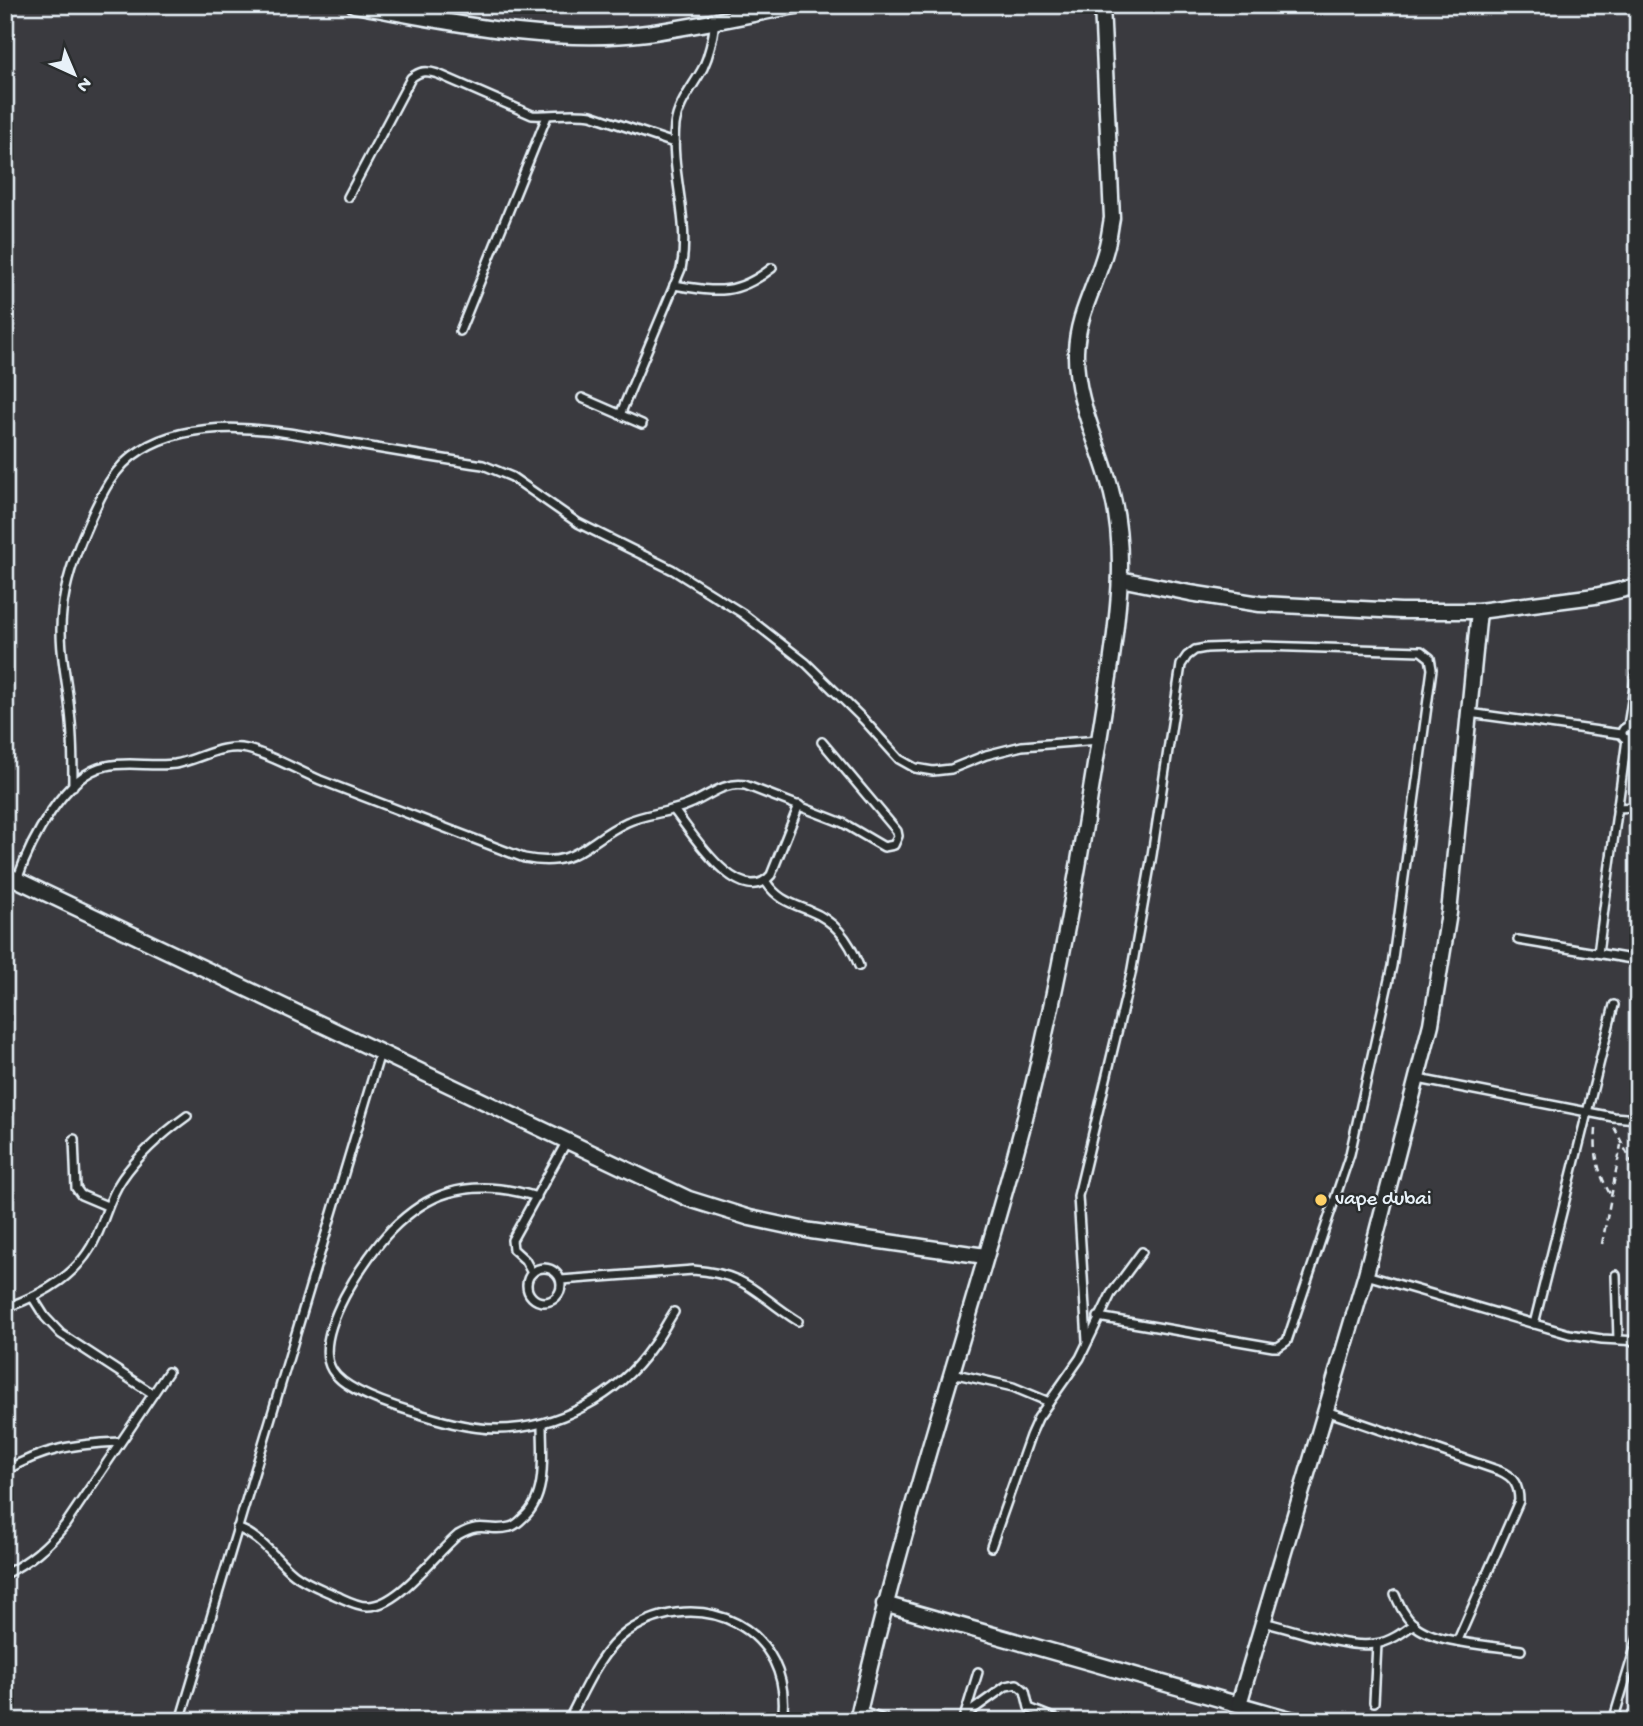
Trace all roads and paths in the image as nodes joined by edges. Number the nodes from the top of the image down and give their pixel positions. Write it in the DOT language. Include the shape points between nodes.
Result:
graph roads {
  1 [pos="354,5"];
  2 [pos="801,5"];
  3 [pos="1102,5"];
  4 [pos="715,21"];
  5 [pos="547,116"];
  6 [pos="674,143"];
  7 [pos="348,197"];
  8 [pos="772,268"];
  9 [pos="674,285"];
  10 [pos="460,331"];
  11 [pos="582,398"];
  12 [pos="620,415"];
  13 [pos="642,424"];
  14 [pos="1120,579"];
  15 [pos="1638,586"];
  16 [pos="1479,611"];
  17 [pos="1638,662"];
  18 [pos="1469,713"];
  19 [pos="1628,726"];
  20 [pos="1636,733"];
  21 [pos="1624,737"];
  22 [pos="1099,740"];
  23 [pos="822,742"];
  24 [pos="73,786"];
  25 [pos="799,805"];
  26 [pos="1638,807"];
  27 [pos="1617,808"];
  28 [pos="674,810"];
  29 [pos="11,877"];
  30 [pos="766,881"];
  31 [pos="1518,940"];
  32 [pos="1598,954"];
  33 [pos="1638,960"];
  34 [pos="859,967"];
  35 [pos="1614,1005"];
  36 [pos="380,1053"];
  37 [pos="1418,1079"];
  38 [pos="1587,1111"];
  39 [pos="1598,1113"];
  40 [pos="187,1116"];
  41 [pos="1613,1117"];
  42 [pos="1638,1119"];
  43 [pos="74,1139"];
  44 [pos="567,1141"];
  45 [pos="1621,1145"];
  46 [pos="1638,1181"];
  47 [pos="1611,1196"];
  48 [pos="537,1198"];
  49 [pos="107,1206"];
  50 [pos="1638,1217"];
  51 [pos="1602,1244"];
  52 [pos="1142,1252"];
  53 [pos="1638,1252"];
  54 [pos="985,1256"];
  55 [pos="532,1273"];
  56 [pos="1366,1274"];
  57 [pos="1616,1275"];
  58 [pos="561,1280"];
  59 [pos="33,1298"];
  60 [pos="5,1308"];
  61 [pos="674,1312"];
  62 [pos="1098,1317"];
  63 [pos="799,1321"];
  64 [pos="1534,1324"];
  65 [pos="1618,1339"];
  66 [pos="1087,1341"];
  67 [pos="1638,1341"];
  68 [pos="168,1372"];
  69 [pos="951,1373"];
  70 [pos="153,1394"];
  71 [pos="1049,1402"];
  72 [pos="1326,1410"];
  73 [pos="542,1424"];
  74 [pos="120,1442"];
  75 [pos="5,1471"];
  76 [pos="237,1528"];
  77 [pos="991,1547"];
  78 [pos="5,1574"];
  79 [pos="1395,1595"];
  80 [pos="884,1604"];
  81 [pos="1264,1622"];
  82 [pos="1414,1624"];
  83 [pos="1638,1638"];
  84 [pos="1458,1640"];
  85 [pos="1377,1644"];
  86 [pos="1521,1650"];
  87 [pos="978,1672"];
  88 [pos="1374,1702"];
  89 [pos="1239,1704"];
  90 [pos="858,1716"];
  91 [pos="1261,1716"];
  92 [pos="964,1718"];
  93 [pos="180,1721"];
  94 [pos="568,1721"];
  95 [pos="782,1721"];
  96 [pos="888,1721"];
  97 [pos="1061,1721"];
  98 [pos="1297,1721"];
  99 [pos="1613,1721"];
  1 -- 4 [label="street" via="548,34 646,33"];
  2 -- 4 [label="street"];
  3 -- 14 [label="street" via="1112,218 1106,251 1081,315 1076,350 1080,397 1113,497"];
  4 -- 6 [label="lane" via="709,54 681,102"];
  5 -- 6 [label="lane" via="591,115"];
  5 -- 7 [label="lane" via="517,110 428,71 418,72"];
  5 -- 10 [label="lane"];
  6 -- 9 [label="lane" via="684,252"];
  8 -- 9 [label="lane" via="753,283 730,290"];
  9 -- 12 [label="lane"];
  11 -- 12 [label="lane"];
  12 -- 13 [label="lane"];
  14 -- 16 [label="street" via="1260,604"];
  14 -- 22 [label="street"];
  15 -- 16 [label="street"];
  16 -- 18 [label="street"];
  17 -- 19 [label="lane"];
  18 -- 21 [label="lane"];
  18 -- 37 [label="street" via="1443,958"];
  19 -- 20 [label="lane"];
  19 -- 21 [label="lane"];
  20 -- 21 [label="lane"];
  21 -- 27 [label="lane"];
  22 -- 24 [label="lane" via="1022,746 942,770 915,768 899,759 806,663 742,613 673,570 578,523 512,477 473,464 280,432 224,429 166,438 139,450 117,470 80,541 68,574 60,643 70,714"];
  22 -- 54 [label="street" via="1062,957 1020,1135"];
  23 -- 25 [label="lane" via="897,831 897,841 884,847"];
  24 -- 28 [label="lane" via="108,765 175,764 231,747 246,749 544,862 564,859 628,822"];
  24 -- 29 [label="lane"];
  25 -- 28 [label="lane" via="733,784"];
  25 -- 30 [label="lane"];
  26 -- 27 [label="lane"];
  27 -- 32 [label="lane"];
  28 -- 30 [label="lane" via="729,875 750,885"];
  29 -- 36 [label="street"];
  30 -- 34 [label="lane" via="781,900 827,919 842,932"];
  31 -- 32 [label="lane"];
  32 -- 33 [label="lane"];
  35 -- 38 [label="lane"];
  36 -- 44 [label="street"];
  36 -- 76 [label="lane"];
  37 -- 38 [label="lane"];
  37 -- 56 [label="street"];
  38 -- 39 [label="lane"];
  38 -- 64 [label="lane"];
  39 -- 41 [label="lane"];
  39 -- 47 [label="path" via="1595,1157"];
  40 -- 49 [label="lane" via="141,1155"];
  41 -- 42 [label="lane"];
  41 -- 45 [label="path"];
  43 -- 49 [label="lane" via="76,1188 81,1195"];
  44 -- 48 [label="lane"];
  44 -- 54 [label="street" via="689,1199 750,1218"];
  45 -- 46 [label="path"];
  45 -- 47 [label="path"];
  47 -- 51 [label="path"];
  48 -- 55 [label="lane" via="512,1244"];
  48 -- 73 [label="lane" via="516,1190 482,1187 448,1193 417,1208 391,1230 367,1261 339,1310 326,1350 331,1368 342,1382 397,1407 464,1426 498,1429"];
  49 -- 59 [label="lane" via="82,1261 60,1283"];
  50 -- 53 [label="path" via="1634,1240"];
  52 -- 62 [label="lane"];
  54 -- 69 [label="street"];
  55 -- 58 [label="lane" via="548,1268"];
  55 -- 58 [label="lane" via="527,1290 540,1302 557,1297"];
  56 -- 64 [label="lane"];
  56 -- 72 [label="street"];
  57 -- 65 [label="lane"];
  58 -- 63 [label="lane" via="715,1271 751,1286"];
  59 -- 60 [label="lane"];
  59 -- 70 [label="lane" via="61,1334"];
  61 -- 73 [label="lane" via="650,1350 620,1382 583,1407"];
  62 -- 66 [label="lane"];
  62 -- 66 [label="lane" via="1273,1347 1287,1341 1350,1154 1392,966 1432,663 1421,651 1206,648 1195,650 1181,665 1131,974 1078,1196"];
  64 -- 65 [label="lane" via="1586,1338"];
  65 -- 67 [label="lane"];
  66 -- 71 [label="lane"];
  68 -- 70 [label="lane"];
  69 -- 71 [label="lane" via="1013,1387"];
  69 -- 80 [label="street"];
  70 -- 74 [label="lane"];
  71 -- 77 [label="lane" via="1030,1436"];
  72 -- 81 [label="street"];
  72 -- 84 [label="lane" via="1500,1471 1516,1482 1519,1501"];
  73 -- 76 [label="lane" via="540,1491 530,1513 513,1527 483,1526 458,1535 397,1596 383,1603 367,1606 314,1586 293,1573 250,1532"];
  74 -- 75 [label="lane" via="46,1451"];
  74 -- 78 [label="lane" via="47,1546"];
  76 -- 93 [label="lane"];
  79 -- 82 [label="lane"];
  80 -- 89 [label="street"];
  80 -- 90 [label="street"];
  81 -- 85 [label="lane" via="1356,1645"];
  81 -- 89 [label="street"];
  82 -- 84 [label="lane" via="1428,1634"];
  82 -- 85 [label="lane"];
  83 -- 99 [label="lane"];
  84 -- 86 [label="lane"];
  85 -- 88 [label="lane"];
  87 -- 92 [label="lane"];
  89 -- 91 [label="street"];
  90 -- 96 [label="lane"];
  91 -- 98 [label="street"];
  92 -- 97 [label="lane" via="998,1691 1017,1684 1026,1691 1029,1707"];
  94 -- 95 [label="lane" via="607,1651 626,1633 654,1618 699,1612 726,1617 765,1646 779,1669 785,1695"];
}
